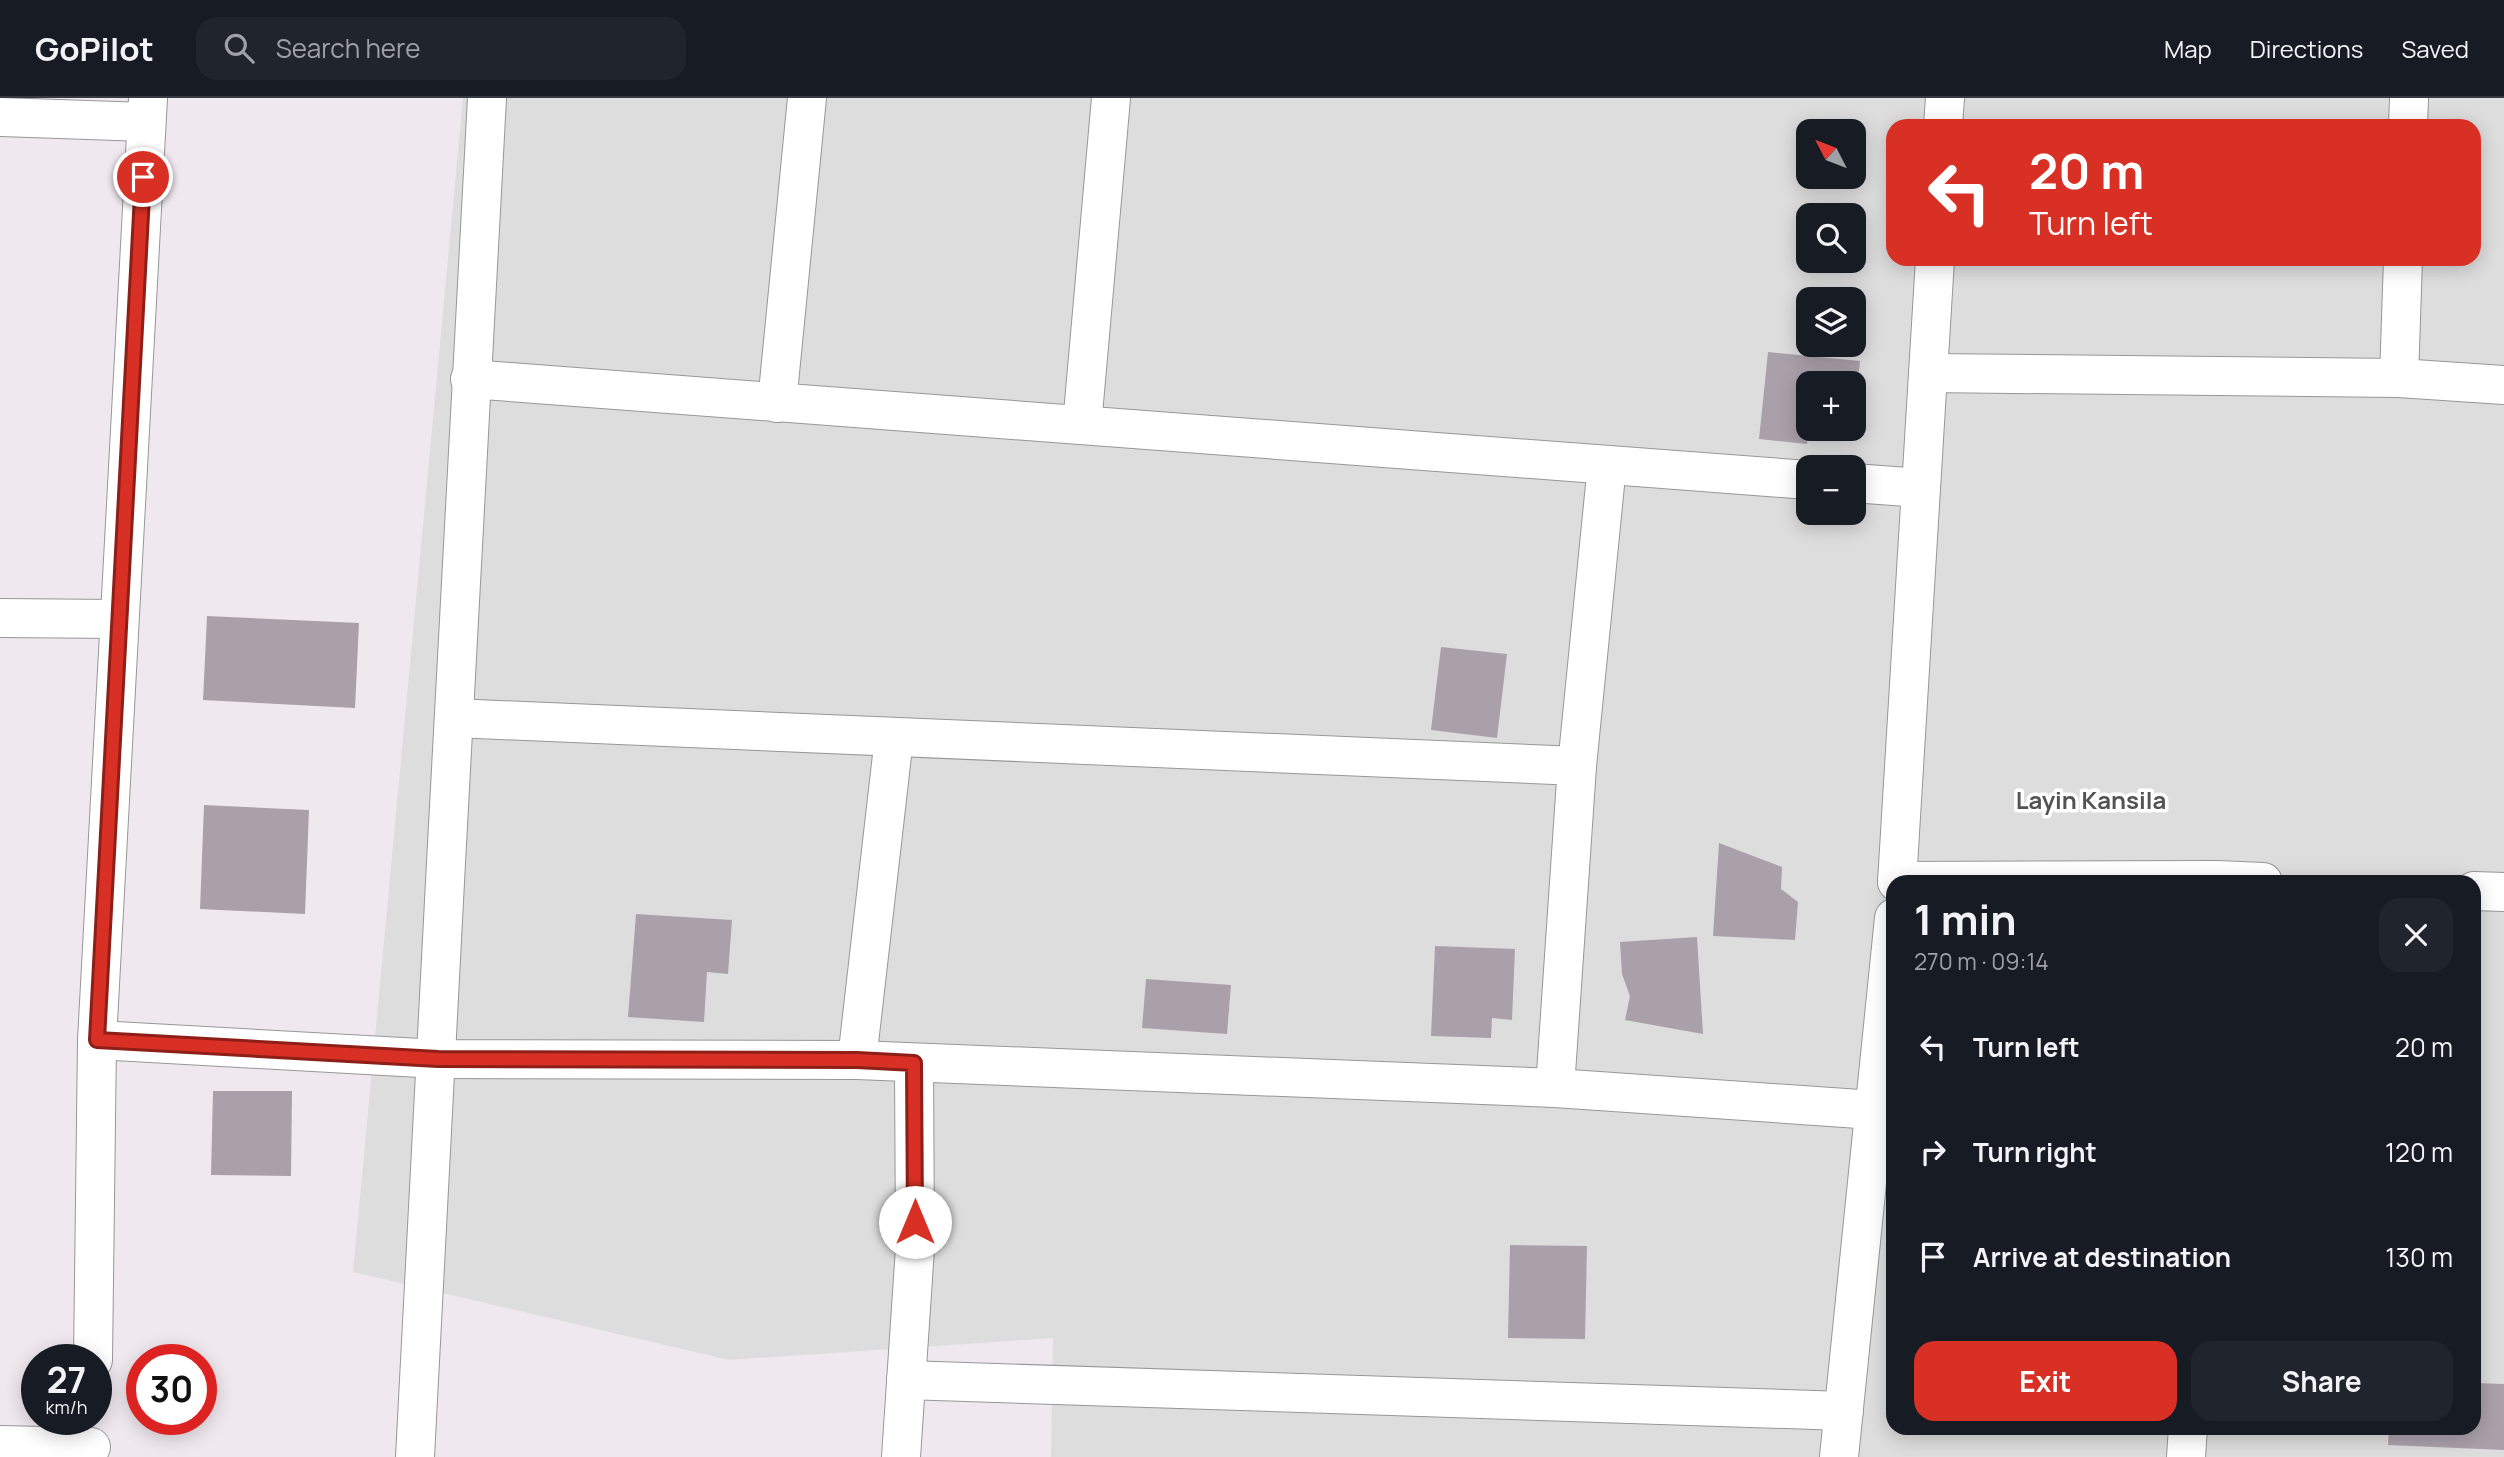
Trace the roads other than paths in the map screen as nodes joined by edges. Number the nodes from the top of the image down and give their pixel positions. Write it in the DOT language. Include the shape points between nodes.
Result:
graph roads {
  1 [pos="487,98"];
  2 [pos="807,98"];
  3 [pos="1111,98"];
  4 [pos="1945,98"];
  5 [pos="2409,98"];
  6 [pos="147,110"];
  7 [pos="0,117"];
  8 [pos="1944,119"];
  9 [pos="2408,119"];
  10 [pos="1935,266"];
  11 [pos="2403,266"];
  12 [pos="1928,373"];
  13 [pos="470,379"];
  14 [pos="2399,379"];
  15 [pos="2504,385"];
  16 [pos="777,403"];
  17 [pos="1082,425"];
  18 [pos="1608,465"];
  19 [pos="1796,479"];
  20 [pos="1866,484"];
  21 [pos="1921,488"];
  22 [pos="0,618"];
  23 [pos="118,619"];
  24 [pos="454,718"];
  25 [pos="894,738"];
  26 [pos="1577,766"];
  27 [pos="1897,875"];
  28 [pos="2481,891"];
  29 [pos="2504,892"];
  30 [pos="1886,995"];
  31 [pos="97,1040"];
  32 [pos="438,1059"];
  33 [pos="857,1060"];
  34 [pos="914,1063"];
  35 [pos="1555,1088"];
  36 [pos="1874,1110"];
  37 [pos="93,1344"];
  38 [pos="906,1380"];
  39 [pos="1844,1410"];
  40 [pos="2188,1435"];
  41 [pos="91,1441"];
  42 [pos="0,1444"];
  43 [pos="415,1457"];
  44 [pos="901,1457"];
  45 [pos="1839,1457"];
  46 [pos="2186,1457"];
  1 -- 13 [label="street"];
  2 -- 16 [label="street"];
  3 -- 17 [label="street"];
  4 -- 8 [label="street"];
  5 -- 9 [label="street"];
  6 -- 7 [label="street"];
  6 -- 23 [label="street"];
  10 -- 12 [label="street"];
  11 -- 14 [label="street"];
  12 -- 14 [label="street"];
  12 -- 21 [label="street"];
  13 -- 16 [label="street"];
  13 -- 24 [label="street"];
  14 -- 15 [label="street"];
  16 -- 17 [label="street"];
  17 -- 18 [label="street"];
  18 -- 19 [label="street"];
  18 -- 26 [label="street"];
  20 -- 21 [label="street"];
  21 -- 27 [label="street"];
  22 -- 23 [label="street"];
  23 -- 31 [label="street"];
  24 -- 25 [label="street"];
  24 -- 32 [label="street"];
  25 -- 26 [label="street"];
  25 -- 33 [label="street"];
  26 -- 35 [label="street"];
  28 -- 29 [label="street"];
  30 -- 36 [label="street"];
  31 -- 32 [label="street"];
  31 -- 37 [label="street"];
  32 -- 33 [label="street"];
  32 -- 43 [label="street"];
  33 -- 34 [label="street"];
  34 -- 35 [label="street"];
  34 -- 38 [label="street" via="915,1248"];
  35 -- 36 [label="street"];
  36 -- 39 [label="street"];
  38 -- 39 [label="street"];
  38 -- 44 [label="street"];
  39 -- 45 [label="street"];
  40 -- 46 [label="street"];
  41 -- 42 [label="street"];
}
